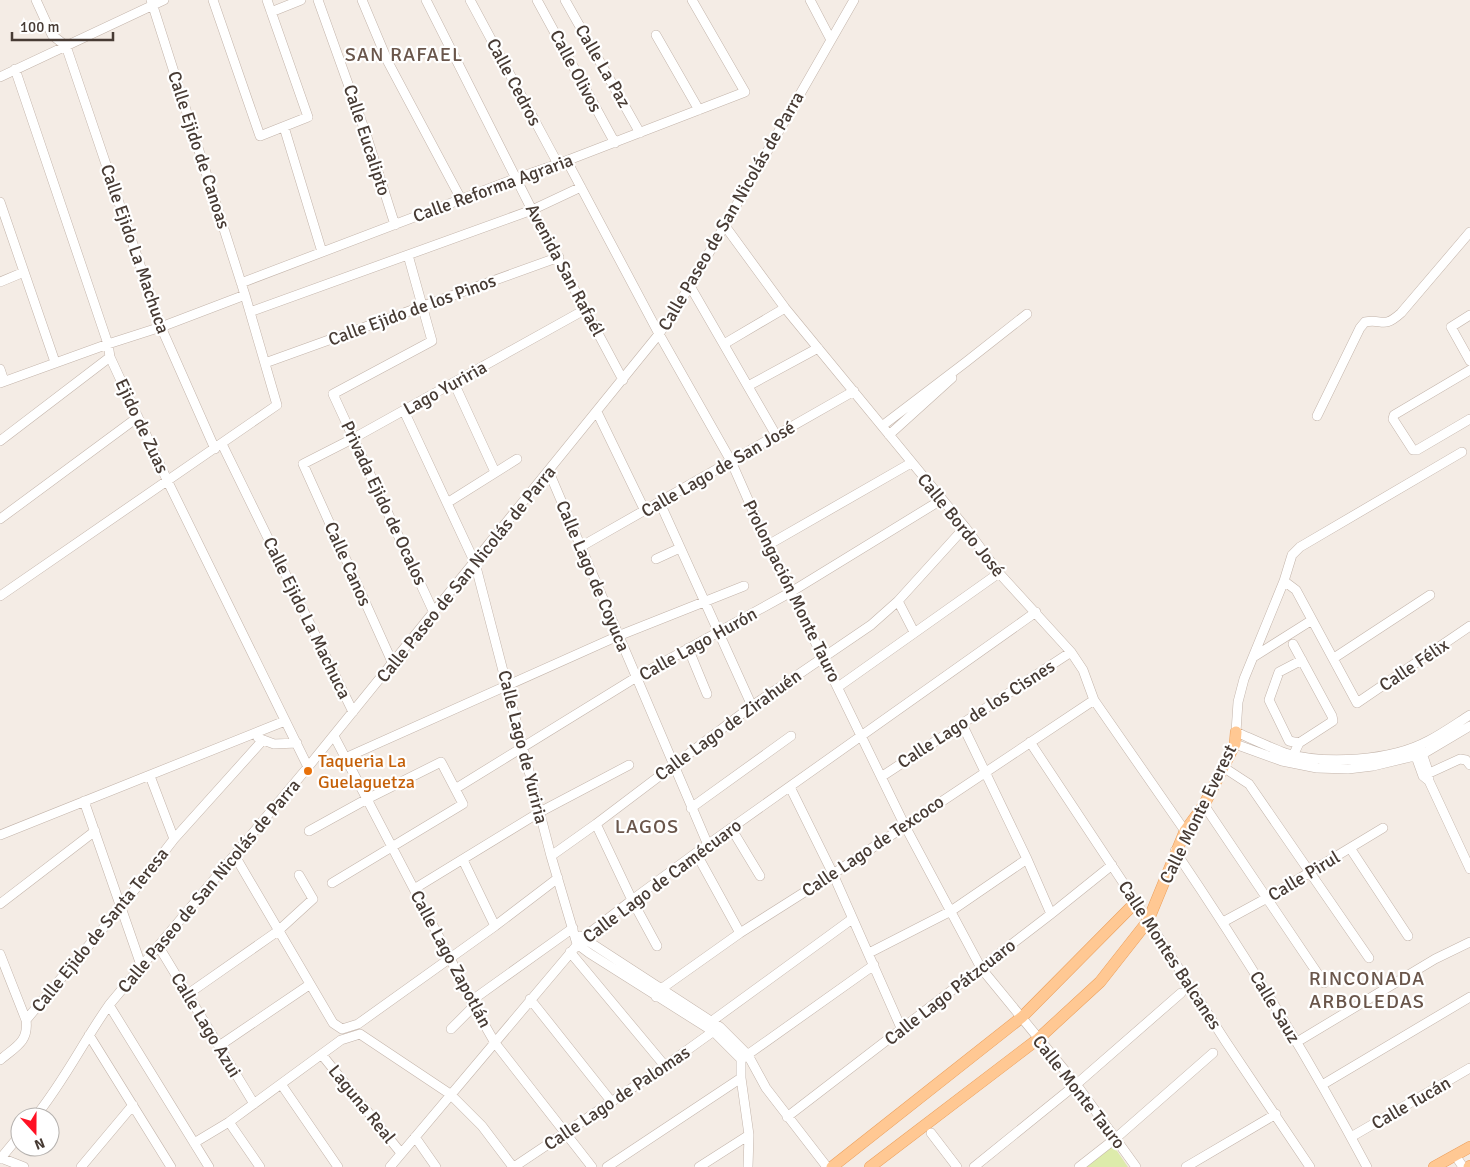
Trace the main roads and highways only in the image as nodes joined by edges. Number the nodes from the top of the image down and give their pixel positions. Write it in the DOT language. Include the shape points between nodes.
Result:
graph roads {
  1 [pos="1235,738"];
  2 [pos="1136,902"];
  3 [pos="1470,1147"];
  4 [pos="832,1167"];
  5 [pos="870,1167"];
  6 [pos="1434,1167"];
  1 -- 5 [label="main road, Calle Monte Everest" via="1204,805 1185,831 1148,921 1100,982 1038,1039"];
  2 -- 4 [label="main road" via="1022,1017"];
  3 -- 6 [label="main road"];
}
